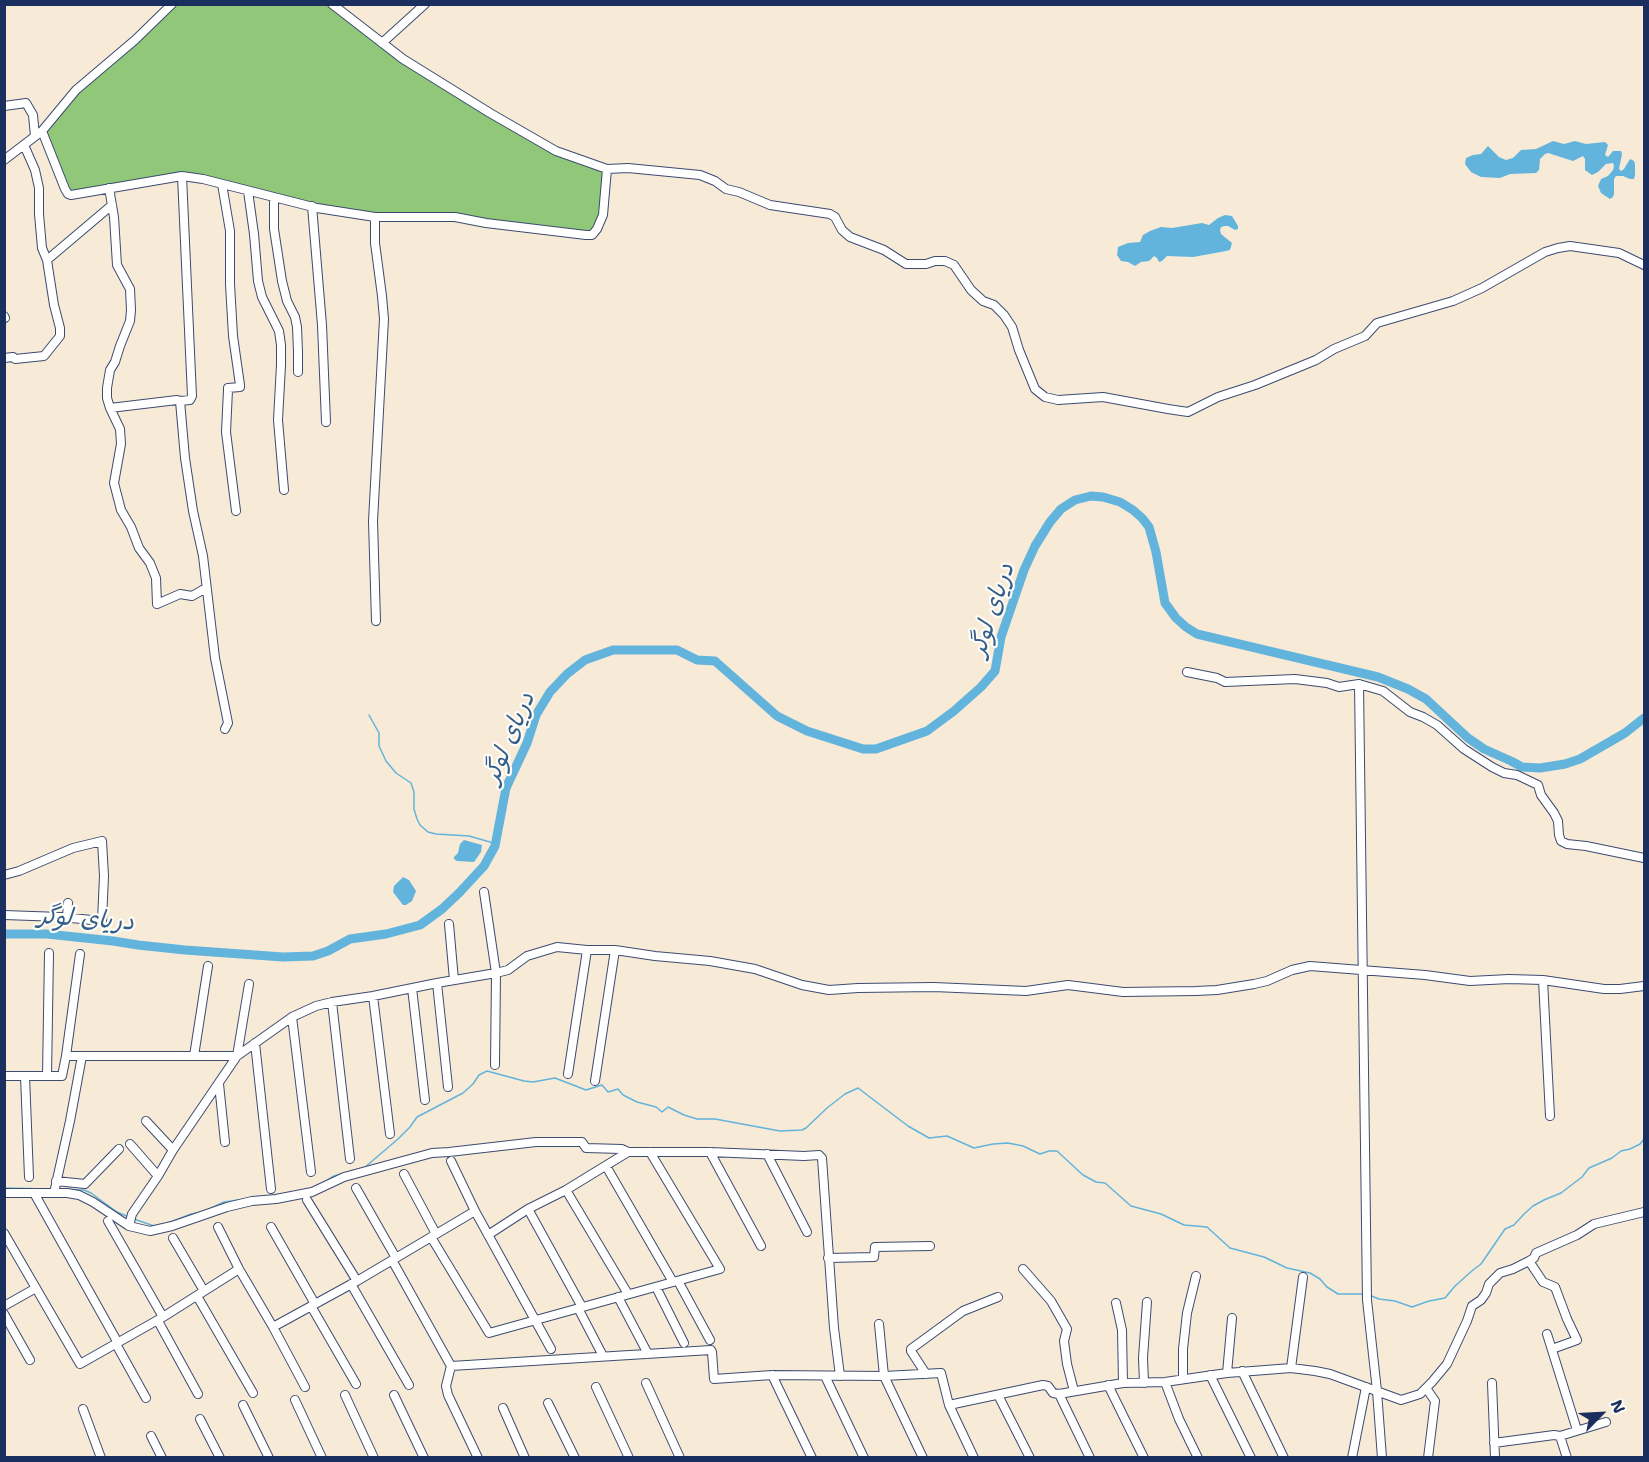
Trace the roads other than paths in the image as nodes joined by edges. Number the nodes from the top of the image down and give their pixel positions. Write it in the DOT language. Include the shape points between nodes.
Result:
graph roads {
  1 [pos="172,4"];
  2 [pos="332,4"];
  3 [pos="424,4"];
  4 [pos="382,43"];
  5 [pos="4,106"];
  6 [pos="42,130"];
  7 [pos="35,136"];
  8 [pos="24,145"];
  9 [pos="4,160"];
  10 [pos="608,170"];
  11 [pos="182,176"];
  12 [pos="222,184"];
  13 [pos="109,188"];
  14 [pos="248,191"];
  15 [pos="274,197"];
  16 [pos="112,205"];
  17 [pos="312,206"];
  18 [pos="375,217"];
  19 [pos="47,260"];
  20 [pos="1644,266"];
  21 [pos="4,358"];
  22 [pos="297,372"];
  23 [pos="180,401"];
  24 [pos="110,408"];
  25 [pos="326,422"];
  26 [pos="284,490"];
  27 [pos="236,511"];
  28 [pos="206,588"];
  29 [pos="376,621"];
  30 [pos="1187,672"];
  31 [pos="1359,684"];
  32 [pos="225,729"];
  33 [pos="1644,858"];
  34 [pos="4,875"];
  35 [pos="484,892"];
  36 [pos="68,903"];
  37 [pos="4,915"];
  38 [pos="67,917"];
  39 [pos="450,924"];
  40 [pos="587,950"];
  41 [pos="615,950"];
  42 [pos="49,953"];
  43 [pos="80,954"];
  44 [pos="208,966"];
  45 [pos="1364,971"];
  46 [pos="496,973"];
  47 [pos="454,980"];
  48 [pos="1543,980"];
  49 [pos="437,983"];
  50 [pos="249,984"];
  51 [pos="1644,986"];
  52 [pos="412,988"];
  53 [pos="373,996"];
  54 [pos="332,1002"];
  55 [pos="292,1017"];
  56 [pos="255,1043"];
  57 [pos="66,1056"];
  58 [pos="82,1056"];
  59 [pos="194,1056"];
  60 [pos="237,1056"];
  61 [pos="495,1065"];
  62 [pos="568,1074"];
  63 [pos="4,1076"];
  64 [pos="25,1076"];
  65 [pos="47,1076"];
  66 [pos="595,1082"];
  67 [pos="219,1084"];
  68 [pos="448,1087"];
  69 [pos="425,1100"];
  70 [pos="1550,1116"];
  71 [pos="146,1121"];
  72 [pos="390,1134"];
  73 [pos="225,1142"];
  74 [pos="130,1144"];
  75 [pos="119,1149"];
  76 [pos="173,1150"];
  77 [pos="628,1152"];
  78 [pos="650,1152"];
  79 [pos="710,1152"];
  80 [pos="767,1154"];
  81 [pos="350,1159"];
  82 [pos="451,1161"];
  83 [pos="606,1166"];
  84 [pos="311,1172"];
  85 [pos="404,1174"];
  86 [pos="158,1176"];
  87 [pos="29,1177"];
  88 [pos="55,1188"];
  89 [pos="356,1188"];
  90 [pos="272,1189"];
  91 [pos="566,1190"];
  92 [pos="4,1193"];
  93 [pos="34,1193"];
  94 [pos="307,1200"];
  95 [pos="528,1209"];
  96 [pos="475,1211"];
  97 [pos="1644,1212"];
  98 [pos="108,1221"];
  99 [pos="130,1221"];
  100 [pos="218,1227"];
  101 [pos="271,1227"];
  102 [pos="807,1232"];
  103 [pos="4,1233"];
  104 [pos="434,1235"];
  105 [pos="488,1236"];
  106 [pos="173,1238"];
  107 [pos="761,1246"];
  108 [pos="930,1246"];
  109 [pos="828,1258"];
  110 [pos="394,1259"];
  111 [pos="1529,1261"];
  112 [pos="238,1269"];
  113 [pos="1023,1269"];
  114 [pos="1196,1276"];
  115 [pos="1303,1277"];
  116 [pos="676,1281"];
  117 [pos="354,1282"];
  118 [pos="656,1287"];
  119 [pos="36,1288"];
  120 [pos="200,1293"];
  121 [pos="628,1294"];
  122 [pos="618,1297"];
  123 [pos="998,1297"];
  124 [pos="1147,1302"];
  125 [pos="1116,1303"];
  126 [pos="313,1305"];
  127 [pos="4,1306"];
  128 [pos="580,1307"];
  129 [pos="4,1314"];
  130 [pos="1232,1318"];
  131 [pos="161,1319"];
  132 [pos="536,1321"];
  133 [pos="879,1324"];
  134 [pos="273,1327"];
  135 [pos="1547,1334"];
  136 [pos="710,1340"];
  137 [pos="684,1343"];
  138 [pos="117,1344"];
  139 [pos="551,1349"];
  140 [pos="1552,1349"];
  141 [pos="648,1354"];
  142 [pos="603,1356"];
  143 [pos="30,1360"];
  144 [pos="451,1365"];
  145 [pos="1291,1368"];
  146 [pos="1242,1371"];
  147 [pos="1227,1373"];
  148 [pos="926,1374"];
  149 [pos="772,1375"];
  150 [pos="825,1376"];
  151 [pos="840,1376"];
  152 [pos="884,1376"];
  153 [pos="1210,1376"];
  154 [pos="1183,1379"];
  155 [pos="1165,1382"];
  156 [pos="646,1383"];
  157 [pos="1123,1383"];
  158 [pos="1144,1383"];
  159 [pos="1492,1383"];
  160 [pos="356,1384"];
  161 [pos="409,1385"];
  162 [pos="1108,1385"];
  163 [pos="305,1387"];
  164 [pos="597,1387"];
  165 [pos="1366,1387"];
  166 [pos="1426,1388"];
  167 [pos="1074,1391"];
  168 [pos="1377,1391"];
  169 [pos="253,1392"];
  170 [pos="198,1394"];
  171 [pos="1059,1394"];
  172 [pos="345,1395"];
  173 [pos="394,1395"];
  174 [pos="998,1395"];
  175 [pos="146,1398"];
  176 [pos="295,1400"];
  177 [pos="548,1403"];
  178 [pos="243,1405"];
  179 [pos="949,1406"];
  180 [pos="502,1408"];
  181 [pos="83,1409"];
  182 [pos="200,1419"];
  183 [pos="1606,1422"];
  184 [pos="1577,1430"];
  185 [pos="151,1436"];
  186 [pos="1560,1436"];
  187 [pos="1494,1443"];
  188 [pos="101,1458"];
  189 [pos="162,1458"];
  190 [pos="220,1458"];
  191 [pos="269,1458"];
  192 [pos="322,1458"];
  193 [pos="374,1458"];
  194 [pos="424,1458"];
  195 [pos="477,1458"];
  196 [pos="525,1458"];
  197 [pos="575,1458"];
  198 [pos="629,1458"];
  199 [pos="680,1458"];
  200 [pos="812,1458"];
  201 [pos="864,1458"];
  202 [pos="923,1458"];
  203 [pos="974,1458"];
  204 [pos="1030,1458"];
  205 [pos="1090,1458"];
  206 [pos="1144,1458"];
  207 [pos="1198,1458"];
  208 [pos="1251,1458"];
  209 [pos="1284,1458"];
  210 [pos="1352,1458"];
  211 [pos="1382,1458"];
  212 [pos="1428,1458"];
  213 [pos="1496,1458"];
  214 [pos="1567,1458"];
  1 -- 6 [label="street" via="76,90"];
  2 -- 4 [label="street"];
  3 -- 4 [label="street"];
  4 -- 10 [label="street" via="556,151"];
  5 -- 7 [label="street" via="26,103 33,115"];
  6 -- 7 [label="street"];
  6 -- 13 [label="street" via="68,194"];
  7 -- 8 [label="street"];
  8 -- 9 [label="street"];
  8 -- 19 [label="street" via="39,188 42,248"];
  10 -- 18 [label="street" via="603,215 592,235 455,217"];
  10 -- 20 [label="street" via="628,168 700,175 770,205 830,214 850,237 884,250 906,264 945,261 954,266 983,301 1004,315 1035,390 1058,400 1103,397 1188,412 1316,360 1365,336 1377,323 1453,301 1545,252 1570,246 1619,253"];
  11 -- 12 [label="street"];
  11 -- 13 [label="street"];
  11 -- 23 [label="street" via="193,389 190,400"];
  12 -- 14 [label="street"];
  12 -- 27 [label="street" via="230,231 233,336 240,384 228,388 226,421"];
  13 -- 16 [label="street"];
  14 -- 15 [label="street"];
  14 -- 26 [label="street" via="258,281 281,345 278,420"];
  15 -- 17 [label="street"];
  15 -- 22 [label="street" via="274,229 282,281 297,327"];
  16 -- 19 [label="street"];
  16 -- 24 [label="street" via="117,265 130,289 131,310 110,370 106,398"];
  17 -- 18 [label="street"];
  17 -- 25 [label="street"];
  18 -- 29 [label="street" via="384,319 373,521"];
  19 -- 21 [label="street" via="60,336 44,356"];
  23 -- 24 [label="street"];
  23 -- 28 [label="street"];
  24 -- 28 [label="street" via="120,429 121,444 115,490 156,578 157,604 180,594 192,596"];
  28 -- 32 [label="street" via="228,723"];
  30 -- 31 [label="street" via="1226,682 1295,678 1340,687"];
  31 -- 33 [label="street" via="1383,691 1492,767 1538,784 1558,821 1561,841"];
  31 -- 45 [label="street"];
  34 -- 38 [label="street" via="102,841 102,921"];
  35 -- 46 [label="street"];
  36 -- 38 [label="street"];
  37 -- 38 [label="street"];
  39 -- 47 [label="street"];
  40 -- 41 [label="street"];
  40 -- 46 [label="street" via="557,946"];
  40 -- 62 [label="street"];
  41 -- 45 [label="street" via="755,969 829,990 934,987 1026,991 1068,985 1123,992 1196,991 1260,983 1310,966"];
  41 -- 66 [label="street"];
  42 -- 65 [label="street"];
  43 -- 57 [label="street"];
  44 -- 59 [label="street"];
  45 -- 48 [label="street" via="1470,981"];
  45 -- 168 [label="street" via="1367,1300"];
  46 -- 47 [label="street"];
  46 -- 61 [label="street"];
  47 -- 49 [label="street"];
  48 -- 51 [label="street" via="1604,989"];
  48 -- 70 [label="street"];
  49 -- 52 [label="street"];
  49 -- 68 [label="street"];
  50 -- 60 [label="street"];
  52 -- 53 [label="street"];
  52 -- 69 [label="street"];
  53 -- 54 [label="street"];
  53 -- 72 [label="street"];
  54 -- 55 [label="street"];
  54 -- 81 [label="street"];
  55 -- 56 [label="street"];
  55 -- 84 [label="street"];
  56 -- 60 [label="street"];
  56 -- 90 [label="street"];
  57 -- 58 [label="street"];
  57 -- 65 [label="street" via="62,1076"];
  58 -- 59 [label="street"];
  58 -- 88 [label="street"];
  59 -- 60 [label="street"];
  60 -- 67 [label="street"];
  63 -- 64 [label="street"];
  64 -- 65 [label="street"];
  64 -- 87 [label="street"];
  67 -- 73 [label="street"];
  67 -- 76 [label="street"];
  71 -- 76 [label="street"];
  74 -- 86 [label="street"];
  75 -- 88 [label="street" via="87,1183"];
  76 -- 86 [label="street"];
  77 -- 78 [label="street"];
  77 -- 83 [label="street"];
  77 -- 99 [label="street" via="586,1148 582,1142 536,1142 432,1153 344,1177 312,1191 226,1206 159,1230 150,1231"];
  78 -- 79 [label="street"];
  78 -- 116 [label="street" via="720,1269"];
  79 -- 80 [label="street"];
  79 -- 107 [label="street"];
  80 -- 102 [label="street"];
  80 -- 109 [label="street" via="821,1155"];
  82 -- 96 [label="street"];
  83 -- 91 [label="street"];
  83 -- 116 [label="street"];
  85 -- 104 [label="street"];
  86 -- 99 [label="street"];
  88 -- 93 [label="street"];
  88 -- 99 [label="street" via="79,1195"];
  89 -- 110 [label="street"];
  91 -- 95 [label="street"];
  91 -- 121 [label="street"];
  92 -- 93 [label="street"];
  93 -- 138 [label="street"];
  94 -- 117 [label="street"];
  95 -- 105 [label="street"];
  95 -- 128 [label="street"];
  96 -- 104 [label="street"];
  96 -- 105 [label="street"];
  97 -- 111 [label="street" via="1594,1224 1536,1253"];
  98 -- 131 [label="street"];
  100 -- 112 [label="street"];
  101 -- 126 [label="street"];
  103 -- 119 [label="street"];
  104 -- 110 [label="street"];
  104 -- 132 [label="street" via="489,1333"];
  105 -- 132 [label="street"];
  106 -- 120 [label="street"];
  108 -- 109 [label="street" via="875,1247 874,1257"];
  109 -- 151 [label="street"];
  110 -- 117 [label="street"];
  110 -- 144 [label="street"];
  111 -- 140 [label="street" via="1543,1282 1555,1287 1577,1340"];
  111 -- 166 [label="street" via="1500,1273 1489,1284 1473,1306 1447,1364"];
  112 -- 120 [label="street"];
  112 -- 134 [label="street"];
  113 -- 167 [label="street" via="1051,1301 1066,1329 1065,1352"];
  114 -- 154 [label="street" via="1187,1313"];
  115 -- 145 [label="street"];
  116 -- 118 [label="street"];
  116 -- 136 [label="street"];
  117 -- 126 [label="street"];
  117 -- 161 [label="street"];
  118 -- 121 [label="street"];
  118 -- 137 [label="street"];
  119 -- 127 [label="street"];
  119 -- 138 [label="street" via="80,1364"];
  120 -- 131 [label="street"];
  120 -- 169 [label="street"];
  121 -- 122 [label="street"];
  122 -- 128 [label="street"];
  122 -- 141 [label="street"];
  123 -- 148 [label="street" via="963,1311 911,1349"];
  124 -- 158 [label="street"];
  125 -- 157 [label="street" via="1122,1330"];
  126 -- 134 [label="street"];
  126 -- 160 [label="street"];
  128 -- 132 [label="street"];
  128 -- 142 [label="street"];
  129 -- 143 [label="street"];
  130 -- 147 [label="street"];
  131 -- 138 [label="street"];
  131 -- 170 [label="street"];
  132 -- 139 [label="street"];
  133 -- 152 [label="street"];
  134 -- 163 [label="street"];
  135 -- 140 [label="street"];
  138 -- 175 [label="street"];
  140 -- 184 [label="street"];
  141 -- 142 [label="street"];
  141 -- 149 [label="street" via="711,1350 714,1379"];
  142 -- 144 [label="street"];
  144 -- 195 [label="street" via="448,1395"];
  145 -- 146 [label="street"];
  145 -- 165 [label="street" via="1330,1374"];
  146 -- 147 [label="street"];
  146 -- 209 [label="street"];
  147 -- 153 [label="street"];
  148 -- 152 [label="street"];
  148 -- 179 [label="street" via="942,1374"];
  149 -- 150 [label="street"];
  149 -- 200 [label="street"];
  150 -- 151 [label="street"];
  150 -- 201 [label="street"];
  151 -- 152 [label="street"];
  152 -- 202 [label="street"];
  153 -- 154 [label="street"];
  153 -- 208 [label="street"];
  154 -- 155 [label="street"];
  155 -- 158 [label="street"];
  155 -- 207 [label="street"];
  156 -- 199 [label="street"];
  157 -- 158 [label="street"];
  157 -- 162 [label="street"];
  159 -- 187 [label="street"];
  162 -- 167 [label="street"];
  162 -- 206 [label="street"];
  164 -- 198 [label="street"];
  165 -- 168 [label="street"];
  165 -- 210 [label="street"];
  166 -- 168 [label="street" via="1401,1400"];
  166 -- 212 [label="street" via="1435,1401"];
  167 -- 171 [label="street"];
  168 -- 211 [label="street"];
  171 -- 174 [label="street" via="1043,1385"];
  171 -- 205 [label="street"];
  172 -- 193 [label="street"];
  173 -- 194 [label="street"];
  174 -- 179 [label="street"];
  174 -- 204 [label="street"];
  176 -- 192 [label="street"];
  177 -- 197 [label="street"];
  178 -- 191 [label="street"];
  179 -- 203 [label="street"];
  180 -- 196 [label="street"];
  181 -- 188 [label="street"];
  182 -- 190 [label="street"];
  183 -- 184 [label="street"];
  184 -- 186 [label="street"];
  185 -- 189 [label="street"];
  186 -- 187 [label="street"];
  186 -- 214 [label="street"];
  187 -- 213 [label="street"];
}
